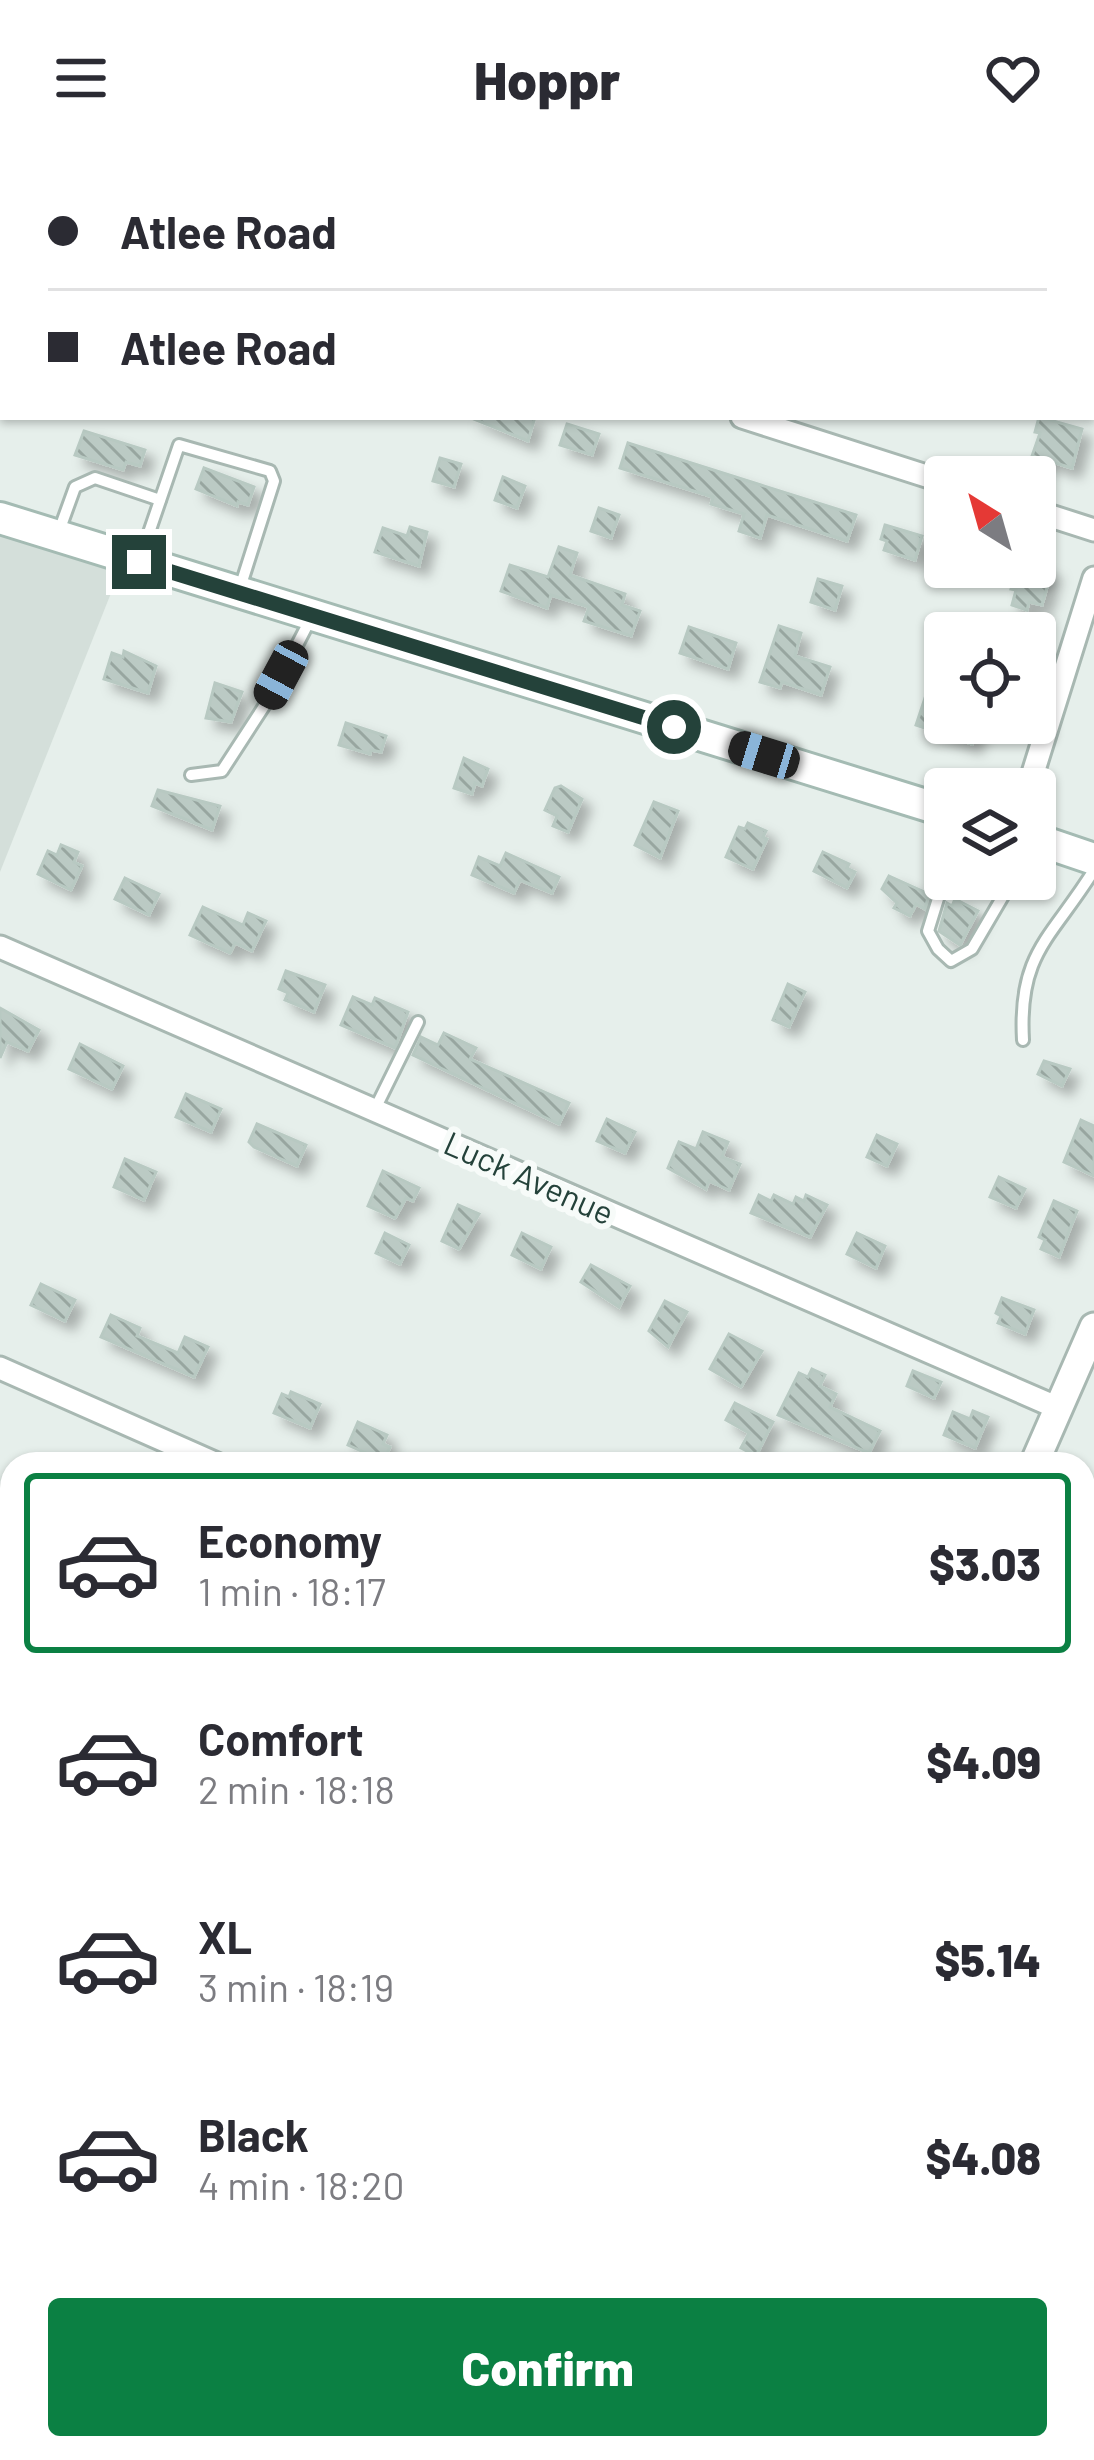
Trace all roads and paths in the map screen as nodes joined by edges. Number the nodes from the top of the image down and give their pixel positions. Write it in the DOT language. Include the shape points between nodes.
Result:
graph roads {
  1 [pos="751,420"];
  2 [pos="924,475"];
  3 [pos="160,500"];
  4 [pos="0,518"];
  5 [pos="1056,518"];
  6 [pos="1094,530"];
  7 [pos="57,536"];
  8 [pos="139,562"];
  9 [pos="1094,578"];
  10 [pos="238,592"];
  11 [pos="313,616"];
  12 [pos="1035,768"];
  13 [pos="191,775"];
  14 [pos="924,805"];
  15 [pos="1056,846"];
  16 [pos="1094,860"];
  17 [pos="1094,870"];
  18 [pos="938,900"];
  19 [pos="1001,900"];
  20 [pos="0,947"];
  21 [pos="418,1022"];
  22 [pos="1023,1040"];
  23 [pos="374,1111"];
  24 [pos="1094,1327"];
  25 [pos="0,1368"];
  26 [pos="1058,1408"];
  27 [pos="191,1452"];
  28 [pos="1039,1452"];
  1 -- 2 [label="street"];
  3 -- 7 [label="lane" via="95,478 75,487"];
  3 -- 8 [label="lane"];
  3 -- 10 [label="lane" via="179,445 270,471 274,481"];
  4 -- 7 [label="main road"];
  5 -- 6 [label="street"];
  7 -- 8 [label="main road"];
  8 -- 10 [label="main road"];
  9 -- 12 [label="street"];
  10 -- 11 [label="main road"];
  11 -- 13 [label="lane" via="222,771"];
  11 -- 14 [label="main road"];
  15 -- 16 [label="main road"];
  17 -- 22 [label="lane" via="1036,952 1025,980"];
  18 -- 19 [label="lane" via="928,931 951,961 973,949"];
  20 -- 23 [label="street, Luck Avenue"];
  21 -- 23 [label="lane"];
  23 -- 26 [label="street, Luck Avenue"];
  24 -- 26 [label="street"];
  25 -- 27 [label="street"];
  26 -- 28 [label="street"];
}
